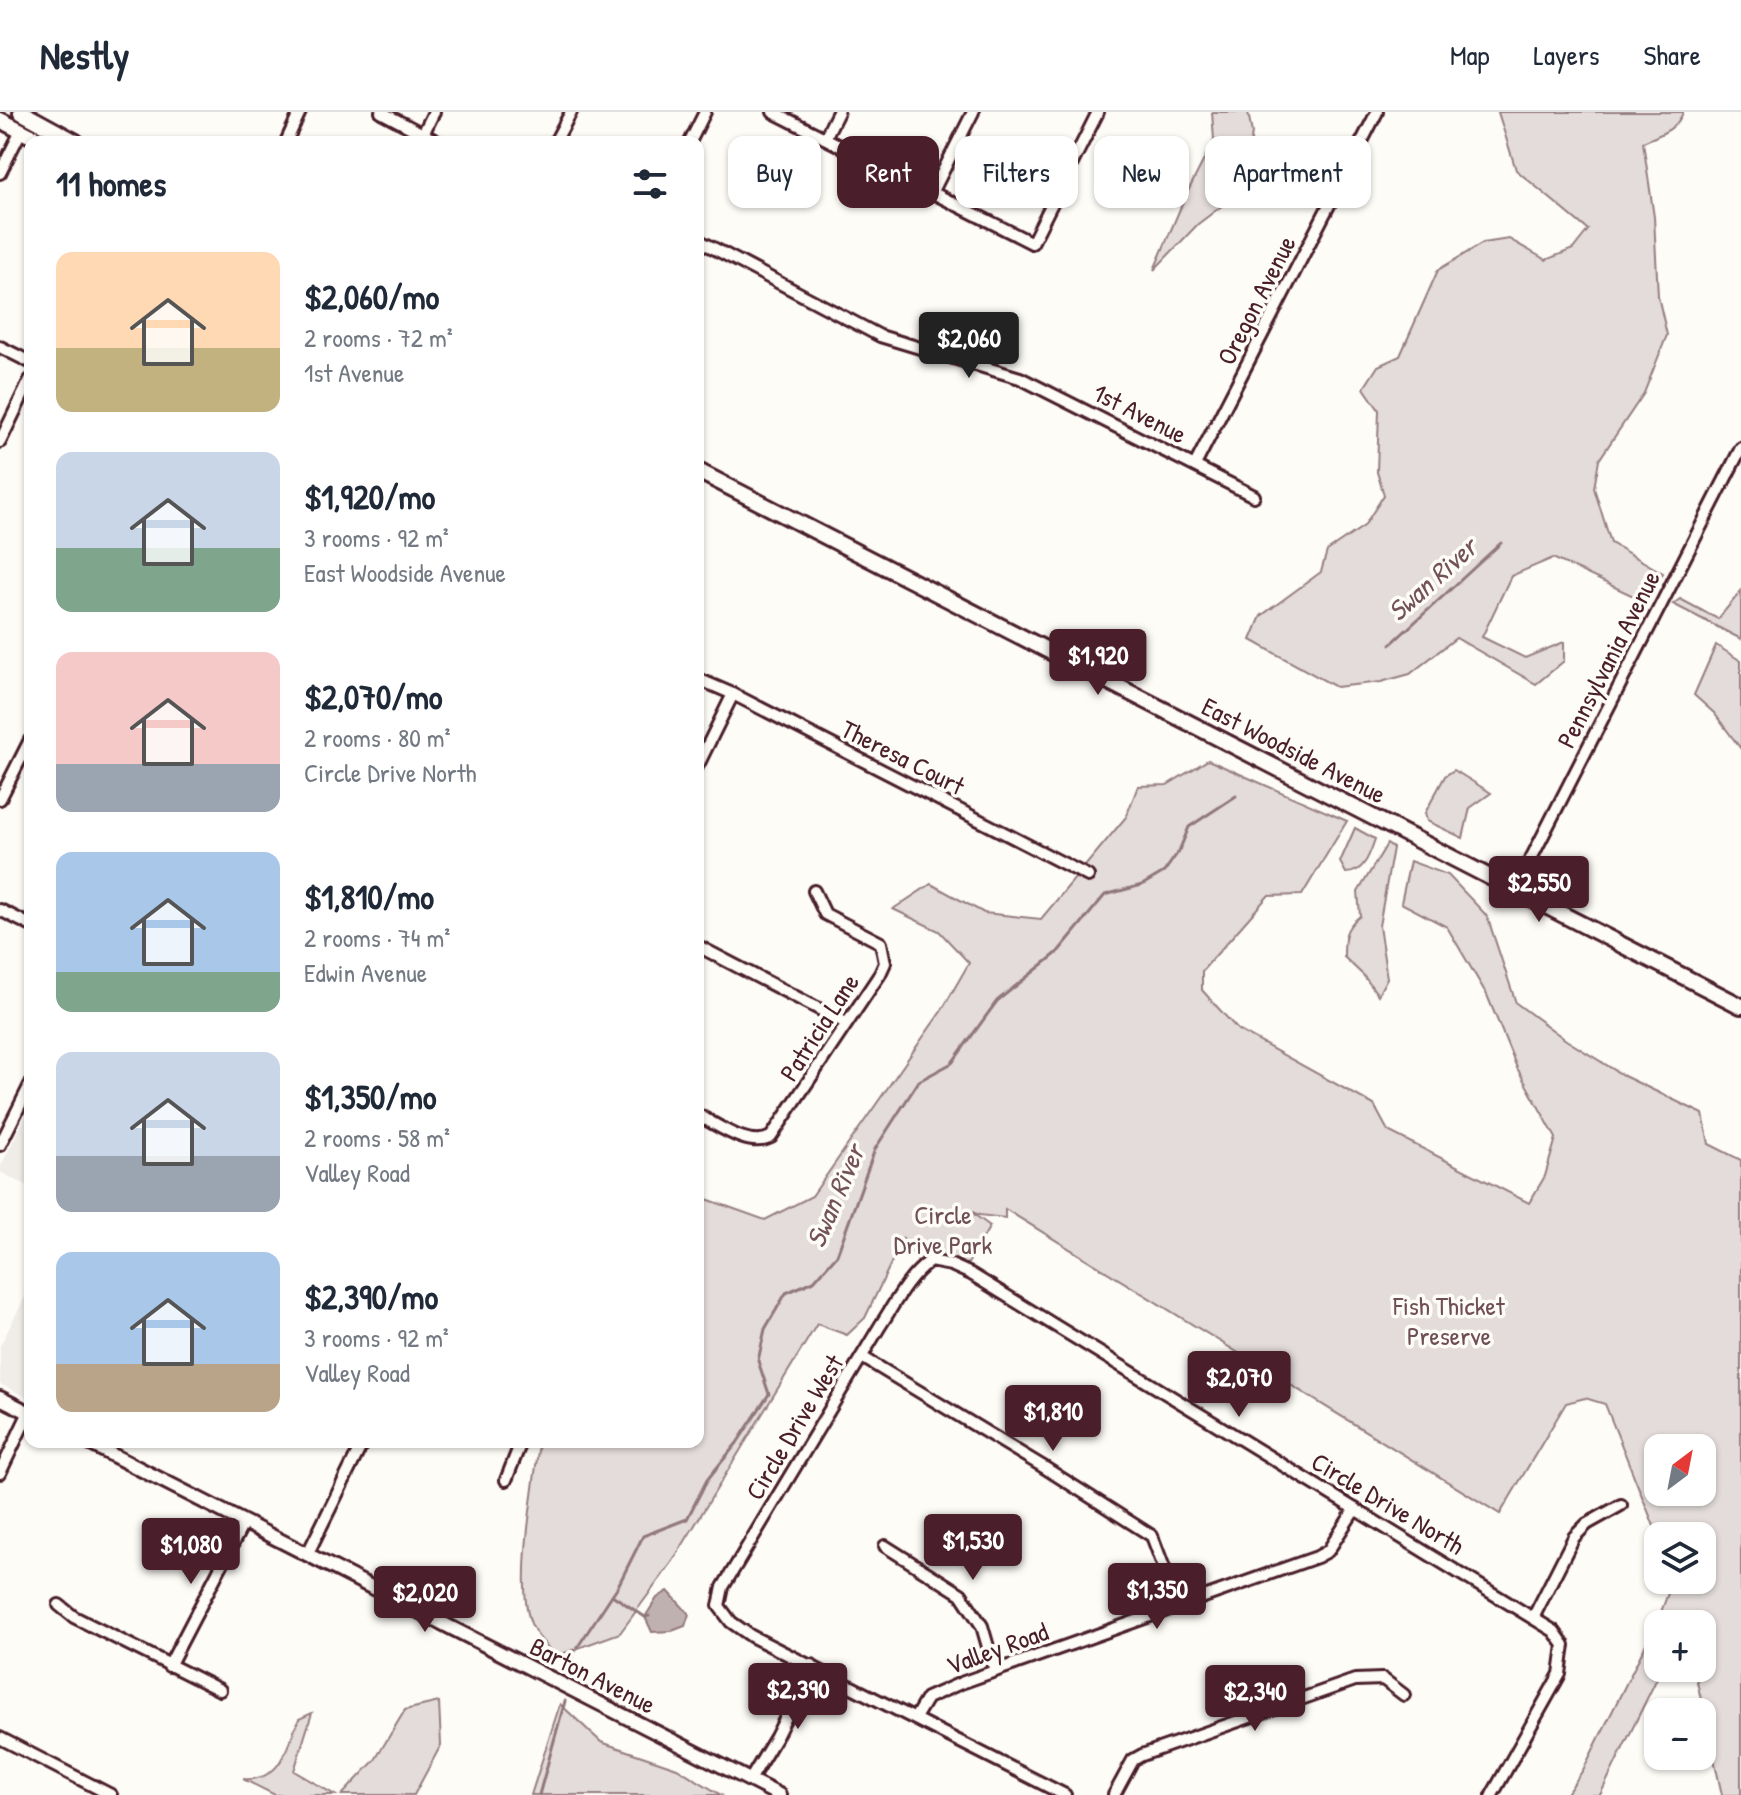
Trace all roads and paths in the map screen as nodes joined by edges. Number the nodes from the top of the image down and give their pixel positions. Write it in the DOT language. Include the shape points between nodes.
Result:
graph roads {
  1 [pos="21,112"];
  2 [pos="300,112"];
  3 [pos="381,112"];
  4 [pos="434,112"];
  5 [pos="571,112"];
  6 [pos="705,112"];
  7 [pos="773,112"];
  8 [pos="838,112"];
  9 [pos="973,112"];
  10 [pos="1098,112"];
  11 [pos="1377,112"];
  12 [pos="0,120"];
  13 [pos="21,131"];
  14 [pos="31,136"];
  15 [pos="65,136"];
  16 [pos="289,136"];
  17 [pos="418,136"];
  18 [pos="422,136"];
  19 [pos="558,136"];
  20 [pos="693,136"];
  21 [pos="825,138"];
  22 [pos="837,144"];
  23 [pos="0,173"];
  24 [pos="939,179"];
  25 [pos="939,194"];
  26 [pos="704,243"];
  27 [pos="0,347"];
  28 [pos="24,359"];
  29 [pos="24,392"];
  30 [pos="0,442"];
  31 [pos="1741,448"];
  32 [pos="1195,465"];
  33 [pos="704,474"];
  34 [pos="1254,496"];
  35 [pos="704,682"];
  36 [pos="733,694"];
  37 [pos="24,752"];
  38 [pos="704,753"];
  39 [pos="0,799"];
  40 [pos="1088,876"];
  41 [pos="1515,890"];
  42 [pos="814,891"];
  43 [pos="0,910"];
  44 [pos="24,922"];
  45 [pos="704,949"];
  46 [pos="1741,1006"];
  47 [pos="846,1023"];
  48 [pos="24,1097"];
  49 [pos="704,1118"];
  50 [pos="0,1145"];
  51 [pos="930,1261"];
  52 [pos="862,1357"];
  53 [pos="0,1398"];
  54 [pos="24,1410"];
  55 [pos="24,1425"];
  56 [pos="99,1448"];
  57 [pos="360,1448"];
  58 [pos="519,1448"];
  59 [pos="0,1473"];
  60 [pos="506,1480"];
  61 [pos="1621,1505"];
  62 [pos="1355,1509"];
  63 [pos="244,1522"];
  64 [pos="885,1546"];
  65 [pos="307,1555"];
  66 [pos="59,1605"];
  67 [pos="1178,1605"];
  68 [pos="1533,1618"];
  69 [pos="812,1665"];
  70 [pos="169,1666"];
  71 [pos="995,1671"];
  72 [pos="220,1690"];
  73 [pos="1404,1695"];
  74 [pos="915,1718"];
  75 [pos="0,1738"];
  76 [pos="750,1780"];
  77 [pos="111,1795"];
  78 [pos="779,1795"];
  79 [pos="1065,1795"];
  80 [pos="1114,1795"];
  81 [pos="1492,1795"];
  1 -- 15 [label="main road"];
  2 -- 16 [label="street"];
  3 -- 17 [label="street"];
  4 -- 18 [label="street"];
  5 -- 19 [label="street"];
  6 -- 20 [label="street"];
  7 -- 21 [label="street"];
  8 -- 21 [label="street"];
  9 -- 24 [label="street"];
  10 -- 25 [label="street" via="1032,243"];
  11 -- 32 [label="street, Oregon Avenue"];
  12 -- 13 [label="main road"];
  13 -- 14 [label="main road"];
  13 -- 23 [label="street"];
  21 -- 22 [label="street"];
  26 -- 32 [label="street, 1st Avenue" via="880,336 1020,378"];
  27 -- 28 [label="street"];
  29 -- 30 [label="street"];
  31 -- 41 [label="street, Pennsylvania Avenue"];
  32 -- 34 [label="street, 1st Avenue"];
  33 -- 41 [label="main road, East Woodside Avenue"];
  35 -- 36 [label="street, Theresa Court"];
  36 -- 38 [label="street"];
  36 -- 40 [label="street, Theresa Court"];
  37 -- 39 [label="street"];
  41 -- 46 [label="main road, East Woodside Avenue"];
  42 -- 47 [label="street, Patricia Lane" via="825,914 873,937 884,952 880,974"];
  43 -- 44 [label="street"];
  45 -- 47 [label="street"];
  47 -- 49 [label="street, Patricia Lane" via="771,1137 763,1142 745,1138"];
  48 -- 50 [label="street"];
  51 -- 52 [label="street, Circle Drive West" via="905,1286"];
  51 -- 62 [label="street, Circle Drive North" via="971,1274"];
  52 -- 67 [label="street" via="1152,1536"];
  52 -- 69 [label="street, Circle Drive West" via="723,1587 719,1606 751,1636"];
  53 -- 54 [label="street"];
  55 -- 59 [label="street"];
  56 -- 63 [label="street, Barton Avenue"];
  57 -- 65 [label="street"];
  58 -- 60 [label="street"];
  61 -- 68 [label="street" via="1574,1537"];
  62 -- 67 [label="street, Valley Road" via="1328,1551 1317,1557"];
  62 -- 68 [label="street, Circle Drive North"];
  63 -- 65 [label="street, Barton Avenue"];
  63 -- 70 [label="street"];
  64 -- 71 [label="street" via="961,1594 982,1626"];
  65 -- 76 [label="street, Barton Avenue"];
  66 -- 70 [label="street"];
  67 -- 71 [label="street, Valley Road"];
  68 -- 81 [label="street, Circle Drive North" via="1554,1631 1564,1645 1564,1659"];
  69 -- 74 [label="street"];
  69 -- 76 [label="street"];
  70 -- 72 [label="street"];
  71 -- 74 [label="street, Valley Road" via="927,1698"];
  73 -- 80 [label="street" via="1383,1679 1355,1680 1142,1755 1133,1760"];
  74 -- 79 [label="street"];
  75 -- 77 [label="street"];
  76 -- 78 [label="street, Barton Avenue"];
}
